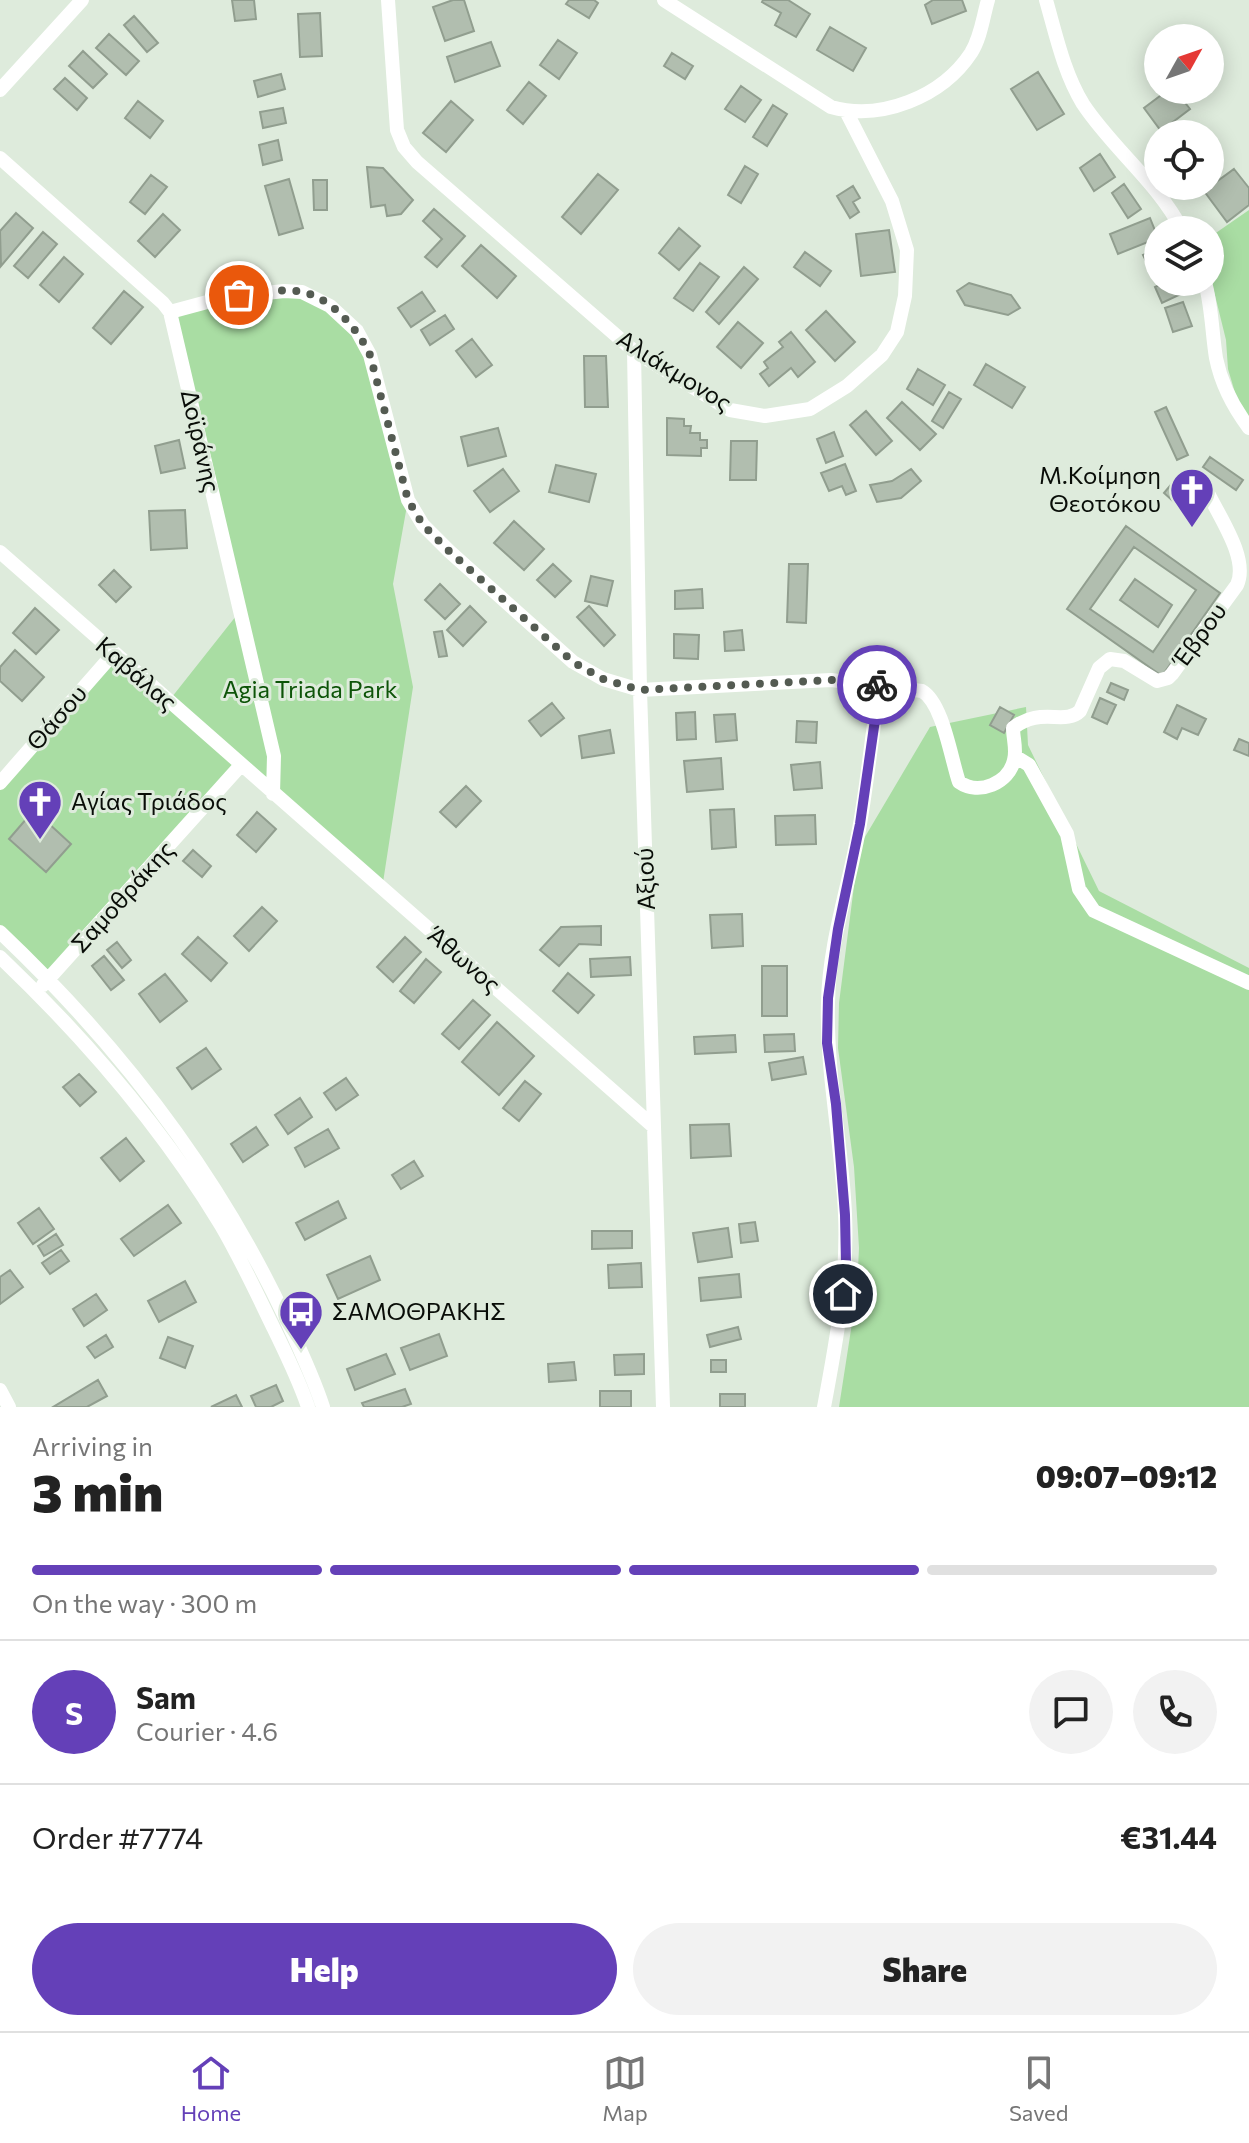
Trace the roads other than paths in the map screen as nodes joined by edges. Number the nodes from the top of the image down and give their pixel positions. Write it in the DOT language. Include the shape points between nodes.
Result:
graph roads {
  1 [pos="82,0"];
  2 [pos="388,0"];
  3 [pos="664,0"];
  4 [pos="988,0"];
  5 [pos="1046,0"];
  6 [pos="0,90"];
  7 [pos="846,111"];
  8 [pos="0,158"];
  9 [pos="1173,216"];
  10 [pos="1209,296"];
  11 [pos="170,312"];
  12 [pos="634,351"];
  13 [pos="1249,428"];
  14 [pos="1208,493"];
  15 [pos="0,552"];
  16 [pos="113,654"];
  17 [pos="880,685"];
  18 [pos="640,690"];
  19 [pos="1016,757"];
  20 [pos="241,765"];
  21 [pos="0,783"];
  22 [pos="273,794"];
  23 [pos="0,932"];
  24 [pos="0,957"];
  25 [pos="49,979"];
  26 [pos="1249,983"];
  27 [pos="36,992"];
  28 [pos="654,1127"];
  29 [pos="0,1390"];
  30 [pos="9,1407"];
  31 [pos="308,1407"];
  32 [pos="323,1407"];
  33 [pos="663,1407"];
  34 [pos="824,1407"];
  1 -- 6 [label="street"];
  2 -- 12 [label="street, Αλιάκμονος" via="397,130 404,147"];
  3 -- 7 [label="street" via="831,107"];
  4 -- 7 [label="street" via="976,44 947,79 896,107"];
  5 -- 9 [label="street" via="1074,89"];
  7 -- 12 [label="street, Αλιάκμονος" via="892,201 907,250 897,332 882,355 810,409 765,416 730,410"];
  8 -- 11 [label="street"];
  10 -- 13 [label="street" via="1216,359"];
  11 -- 18 [label="street" via="222,298 284,291 311,295 330,306 357,331 370,355 408,500 423,525 573,662 603,679"];
  11 -- 22 [label="street, Δοϊράνης" via="274,756"];
  12 -- 18 [label="street, Αξιού"];
  14 -- 19 [label="street, Έβρου" via="1242,563 1241,578 1219,611 1168,678 1157,681 1124,661 1110,659 1099,668 1075,716 1024,719 1013,728"];
  15 -- 16 [label="street, Καβάλας"];
  16 -- 20 [label="street, Καβάλας"];
  16 -- 21 [label="street, Θάσου"];
  17 -- 18 [label="street" via="831,680"];
  17 -- 19 [label="street" via="930,696 959,782 968,789 998,782"];
  17 -- 34 [label="street" via="828,998 827,1043 842,1159 846,1265"];
  18 -- 28 [label="street, Αξιού"];
  19 -- 26 [label="street" via="1029,765 1067,834 1079,889 1094,911"];
  20 -- 22 [label="street, Καβάλας"];
  20 -- 25 [label="street, Σαμοθράκης"];
  22 -- 28 [label="street, Άθωνος"];
  23 -- 25 [label="street"];
  24 -- 27 [label="street"];
  25 -- 27 [label="street, Σαμοθράκης"];
  25 -- 32 [label="street" via="159,1107 228,1208 259,1262"];
  27 -- 31 [label="street" via="105,1066 220,1223"];
  28 -- 33 [label="street, Αξιού"];
  29 -- 30 [label="street"];
}
